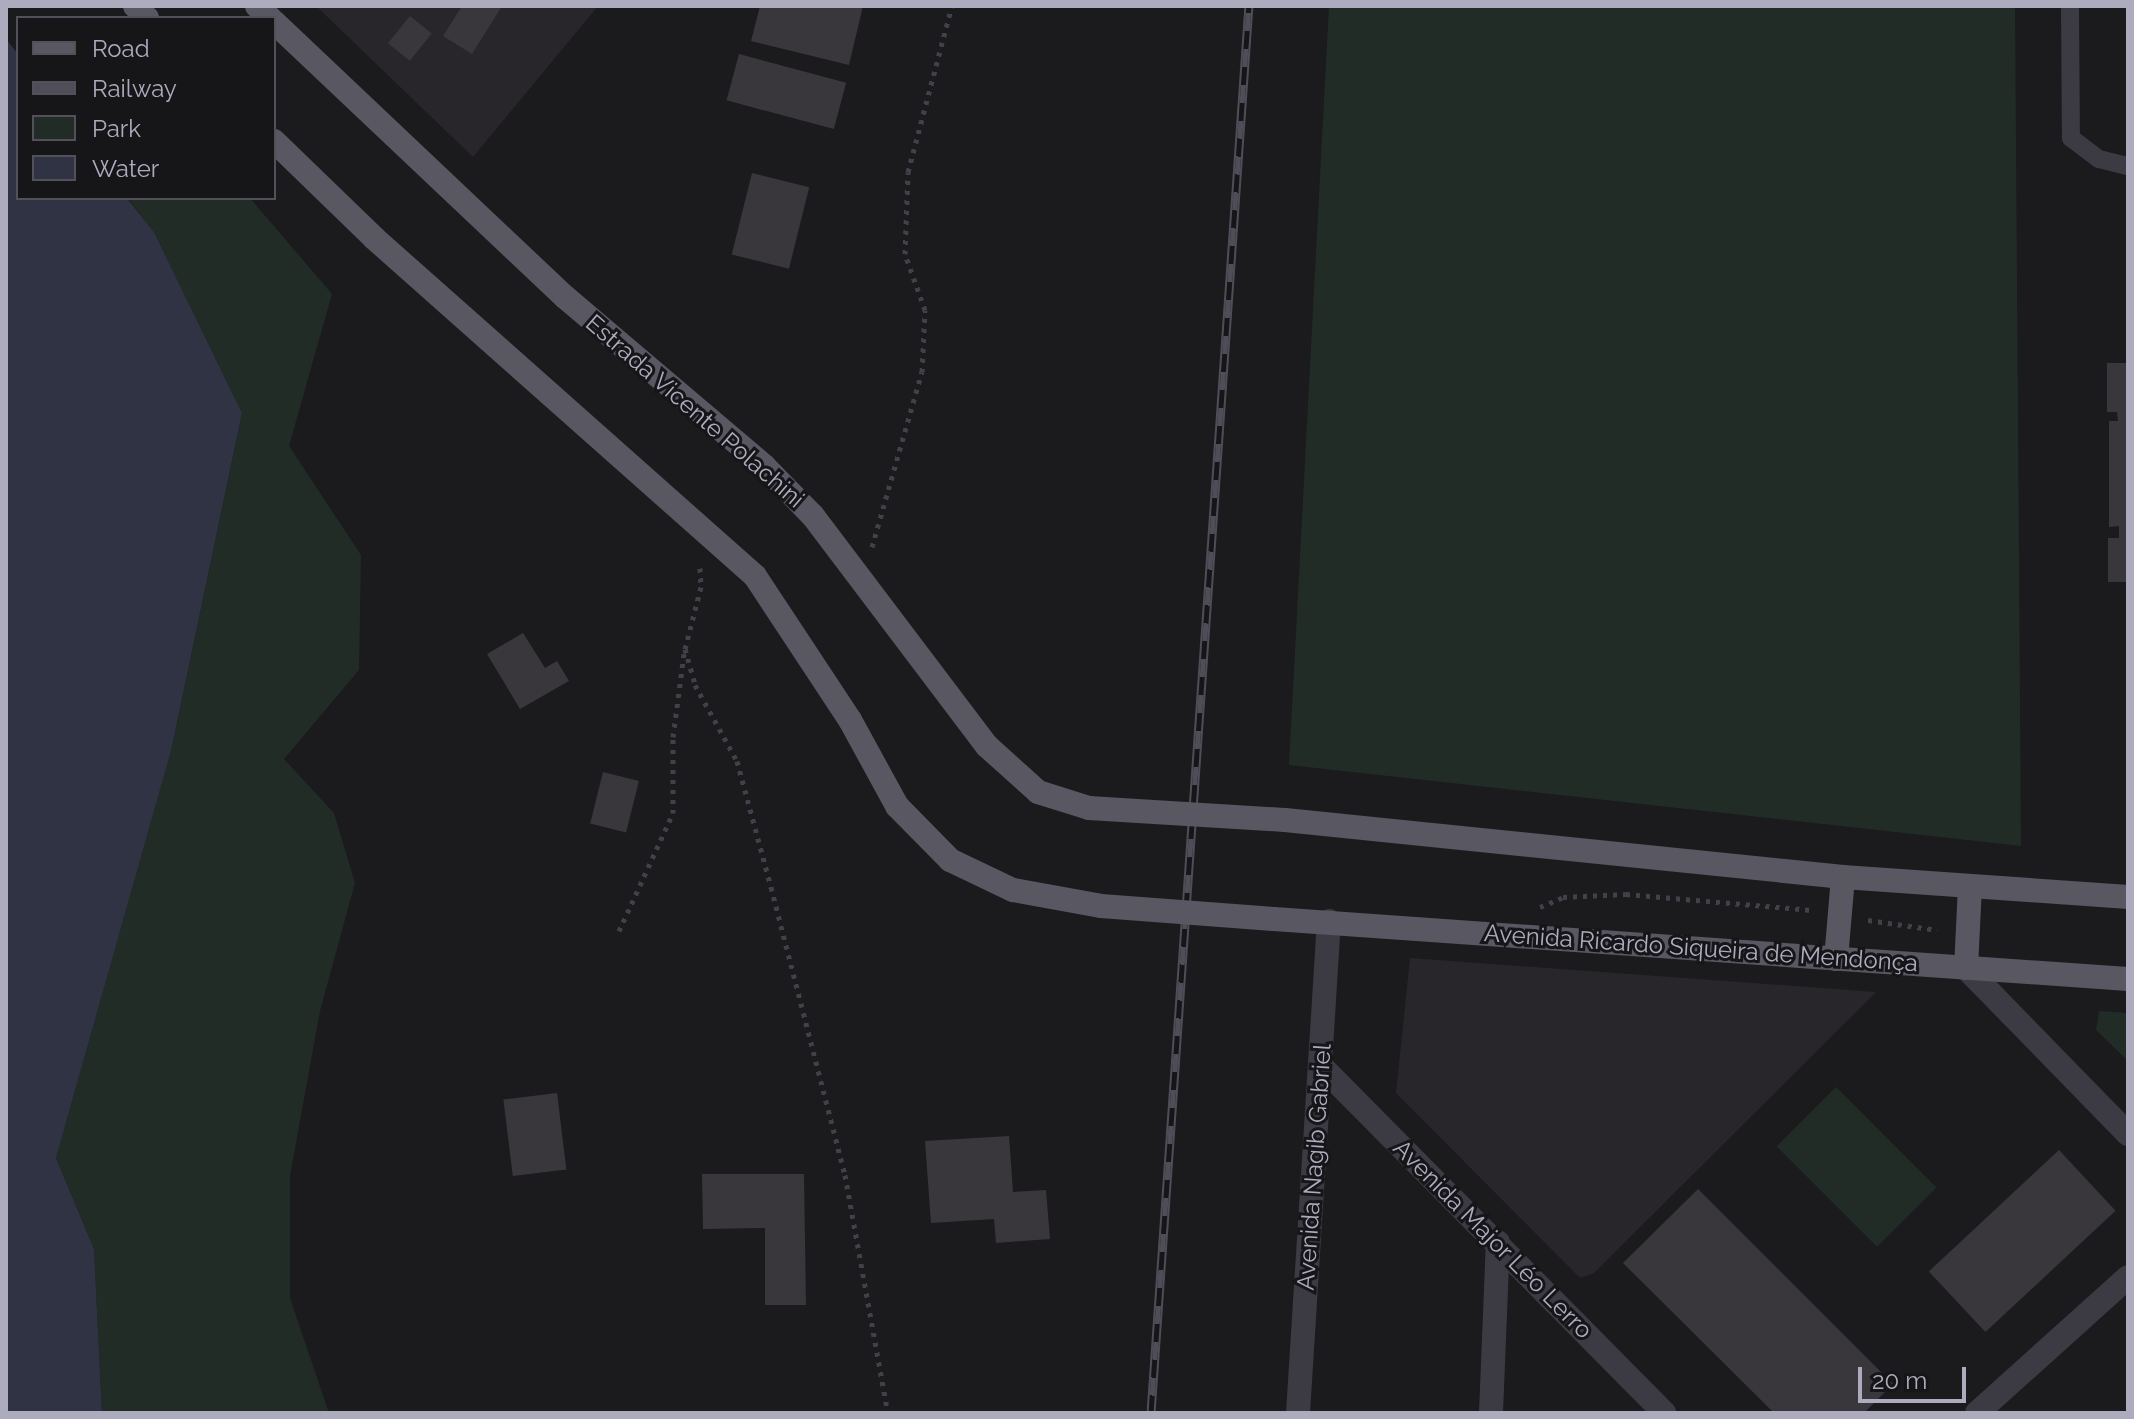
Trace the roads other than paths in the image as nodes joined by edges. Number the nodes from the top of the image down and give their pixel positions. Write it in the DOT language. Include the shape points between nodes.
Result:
graph roads {
  1 [pos="2070,6"];
  2 [pos="276,24"];
  3 [pos="276,143"];
  4 [pos="2128,166"];
  5 [pos="1843,877"];
  6 [pos="1970,886"];
  7 [pos="2128,897"];
  8 [pos="1329,921"];
  9 [pos="1836,959"];
  10 [pos="1966,968"];
  11 [pos="2128,979"];
  12 [pos="1321,1066"];
  13 [pos="2128,1134"];
  14 [pos="1498,1242"];
  15 [pos="2128,1277"];
  16 [pos="1298,1413"];
  17 [pos="1491,1413"];
  18 [pos="1664,1413"];
  19 [pos="1977,1413"];
  1 -- 4 [label="lane" via="2071,138 2099,159"];
  2 -- 5 [label="main road, Estrada Vicente Polachini, bridge" via="565,297 764,466 813,516 987,746 1038,792 1089,808 1285,820"];
  3 -- 8 [label="main road, Avenida Ricardo Siqueira de Mendonça, bridge" via="374,238 755,576 790,623 897,806 950,860 1013,890 1101,906"];
  5 -- 6 [label="main road"];
  5 -- 9 [label="main road"];
  6 -- 7 [label="main road"];
  6 -- 10 [label="main road"];
  8 -- 9 [label="main road, Avenida Ricardo Siqueira de Mendonça"];
  8 -- 12 [label="street, Avenida Nagib Gabriel"];
  9 -- 10 [label="main road, Avenida Ricardo Siqueira de Mendonça"];
  10 -- 11 [label="main road, Avenida Ricardo Siqueira de Mendonça"];
  10 -- 13 [label="street"];
  12 -- 14 [label="street, Avenida Major Léo Lerro"];
  12 -- 16 [label="street, Avenida Nagib Gabriel"];
  14 -- 17 [label="street"];
  14 -- 18 [label="street, Avenida Major Léo Lerro"];
  15 -- 19 [label="street"];
}
